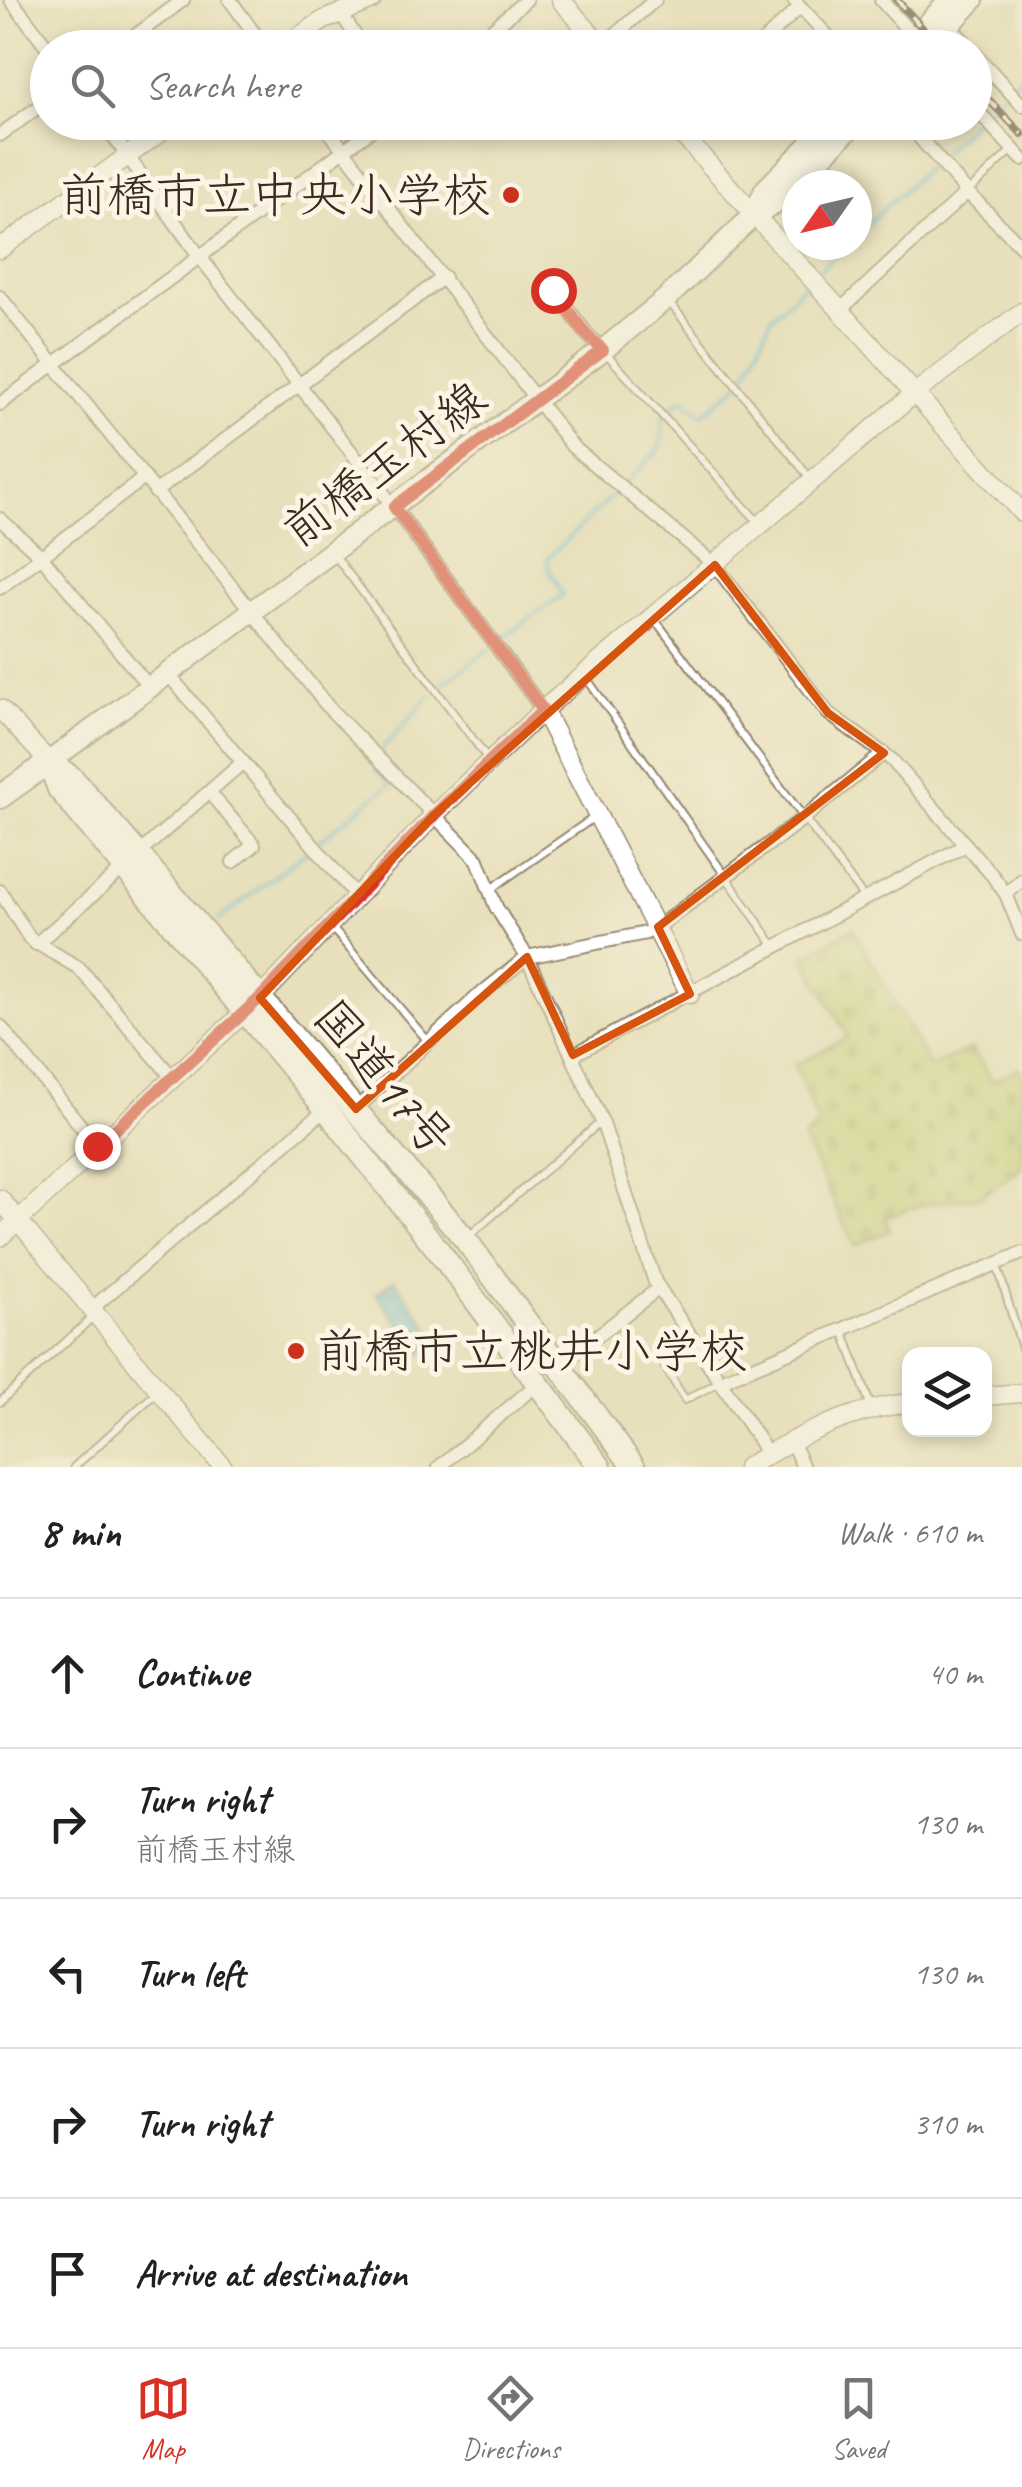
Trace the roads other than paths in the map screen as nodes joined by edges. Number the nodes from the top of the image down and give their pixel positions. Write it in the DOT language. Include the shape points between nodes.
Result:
graph roads {
  1 [pos="11,0"];
  2 [pos="183,0"];
  3 [pos="230,0"];
  4 [pos="372,0"];
  5 [pos="526,0"];
  6 [pos="561,0"];
  7 [pos="655,0"];
  8 [pos="881,0"];
  9 [pos="973,0"];
  10 [pos="797,3"];
  11 [pos="942,9"];
  12 [pos="341,12"];
  13 [pos="34,30"];
  14 [pos="143,30"];
  15 [pos="252,30"];
  16 [pos="307,30"];
  17 [pos="352,30"];
  18 [pos="492,30"];
  19 [pos="588,30"];
  20 [pos="622,30"];
  21 [pos="772,30"];
  22 [pos="822,30"];
  23 [pos="905,30"];
  24 [pos="926,30"];
  25 [pos="957,30"];
  26 [pos="992,72"];
  27 [pos="1022,105"];
  28 [pos="30,113"];
  29 [pos="992,126"];
  30 [pos="0,135"];
  31 [pos="117,140"];
  32 [pos="149,140"];
  33 [pos="336,140"];
  34 [pos="357,140"];
  35 [pos="687,140"];
  36 [pos="814,140"];
  37 [pos="838,140"];
  38 [pos="922,140"];
  39 [pos="343,150"];
  40 [pos="1018,154"];
  41 [pos="128,155"];
  42 [pos="967,192"];
  43 [pos="754,216"];
  44 [pos="1022,247"];
  45 [pos="0,250"];
  46 [pos="200,257"];
  47 [pos="444,278"];
  48 [pos="553,290"];
  49 [pos="0,297"];
  50 [pos="666,298"];
  51 [pos="840,310"];
  52 [pos="1022,312"];
  53 [pos="603,350"];
  54 [pos="54,365"];
  55 [pos="299,384"];
  56 [pos="915,393"];
  57 [pos="538,400"];
  58 [pos="0,404"];
  59 [pos="144,478"];
  60 [pos="812,481"];
  61 [pos="154,492"];
  62 [pos="394,507"];
  63 [pos="1022,513"];
  64 [pos="0,519"];
  65 [pos="761,525"];
  66 [pos="332,552"];
  67 [pos="42,557"];
  68 [pos="715,565"];
  69 [pos="0,588"];
  70 [pos="251,612"];
  71 [pos="653,617"];
  72 [pos="168,674"];
  73 [pos="584,675"];
  74 [pos="150,688"];
  75 [pos="0,709"];
  76 [pos="543,710"];
  77 [pos="884,753"];
  78 [pos="490,761"];
  79 [pos="50,762"];
  80 [pos="243,762"];
  81 [pos="209,792"];
  82 [pos="0,797"];
  83 [pos="434,815"];
  84 [pos="597,816"];
  85 [pos="804,818"];
  86 [pos="966,845"];
  87 [pos="131,861"];
  88 [pos="233,862"];
  89 [pos="726,876"];
  90 [pos="1022,880"];
  91 [pos="489,890"];
  92 [pos="1006,894"];
  93 [pos="358,897"];
  94 [pos="866,900"];
  95 [pos="2,901"];
  96 [pos="331,926"];
  97 [pos="658,926"];
  98 [pos="1022,934"];
  99 [pos="36,944"];
  100 [pos="776,948"];
  101 [pos="527,956"];
  102 [pos="690,994"];
  103 [pos="253,1005"];
  104 [pos="0,1026"];
  105 [pos="428,1042"];
  106 [pos="573,1055"];
  107 [pos="172,1078"];
  108 [pos="326,1109"];
  109 [pos="356,1109"];
  110 [pos="604,1124"];
  111 [pos="97,1146"];
  112 [pos="0,1198"];
  113 [pos="18,1220"];
  114 [pos="0,1237"];
  115 [pos="465,1239"];
  116 [pos="1022,1254"];
  117 [pos="997,1264"];
  118 [pos="659,1288"];
  119 [pos="95,1314"];
  120 [pos="843,1330"];
  121 [pos="688,1334"];
  122 [pos="1022,1348"];
  123 [pos="560,1364"];
  124 [pos="721,1381"];
  125 [pos="536,1384"];
  126 [pos="159,1390"];
  127 [pos="1022,1393"];
  128 [pos="992,1395"];
  129 [pos="0,1402"];
  130 [pos="902,1404"];
  131 [pos="872,1408"];
  132 [pos="792,1443"];
  133 [pos="768,1454"];
  134 [pos="74,1467"];
  135 [pos="222,1467"];
  136 [pos="439,1467"];
  137 [pos="600,1467"];
  138 [pos="634,1467"];
  139 [pos="747,1467"];
  140 [pos="803,1467"];
  1 -- 13 [label="street"];
  2 -- 14 [label="street"];
  3 -- 15 [label="street"];
  4 -- 12 [label="street"];
  5 -- 18 [label="street"];
  6 -- 19 [label="street"];
  7 -- 20 [label="street"];
  8 -- 23 [label="street"];
  9 -- 11 [label="main road"];
  10 -- 21 [label="street"];
  10 -- 22 [label="street"];
  11 -- 24 [label="main road"];
  11 -- 25 [label="street"];
  12 -- 16 [label="street"];
  12 -- 17 [label="street"];
  26 -- 27 [label="street"];
  28 -- 30 [label="street"];
  29 -- 40 [label="street"];
  31 -- 41 [label="street"];
  32 -- 41 [label="street"];
  33 -- 39 [label="street"];
  34 -- 39 [label="street"];
  35 -- 43 [label="street"];
  36 -- 43 [label="main road, 前橋玉村線" via="765,190"];
  37 -- 43 [label="main road, 前橋玉村線" via="776,203"];
  38 -- 42 [label="street"];
  39 -- 46 [label="street"];
  39 -- 47 [label="street"];
  40 -- 42 [label="lane"];
  41 -- 45 [label="street"];
  41 -- 46 [label="street"];
  42 -- 44 [label="street"];
  42 -- 51 [label="street"];
  43 -- 50 [label="main road, 前橋玉村線"];
  43 -- 51 [label="street"];
  46 -- 54 [label="street"];
  46 -- 55 [label="street"];
  47 -- 55 [label="street"];
  47 -- 57 [label="street"];
  48 -- 53 [label="street"];
  49 -- 54 [label="street"];
  50 -- 53 [label="main road, 前橋玉村線"];
  50 -- 60 [label="lane"];
  51 -- 56 [label="street"];
  52 -- 56 [label="street"];
  53 -- 57 [label="main road, 前橋玉村線"];
  53 -- 65 [label="lane"];
  54 -- 58 [label="street"];
  54 -- 59 [label="street"];
  55 -- 61 [label="street"];
  55 -- 62 [label="street"];
  56 -- 60 [label="street"];
  56 -- 63 [label="street"];
  57 -- 62 [label="main road, 前橋玉村線"];
  57 -- 68 [label="street" via="574,447"];
  59 -- 61 [label="street"];
  59 -- 67 [label="street"];
  60 -- 65 [label="street"];
  61 -- 70 [label="street"];
  62 -- 66 [label="main road, 前橋玉村線"];
  62 -- 76 [label="street"];
  64 -- 67 [label="street"];
  65 -- 68 [label="street"];
  66 -- 70 [label="main road, 前橋玉村線"];
  66 -- 78 [label="lane"];
  67 -- 69 [label="street"];
  67 -- 74 [label="street"];
  68 -- 71 [label="street"];
  68 -- 77 [label="street" via="828,713"];
  70 -- 72 [label="main road, 前橋玉村線"];
  70 -- 83 [label="street" via="330,708"];
  71 -- 73 [label="street"];
  71 -- 85 [label="lane"];
  72 -- 74 [label="main road, 前橋玉村線"];
  72 -- 80 [label="street"];
  73 -- 76 [label="street"];
  73 -- 89 [label="lane"];
  74 -- 79 [label="main road, 前橋玉村線"];
  75 -- 79 [label="street"];
  76 -- 78 [label="street"];
  76 -- 84 [label="street"];
  77 -- 85 [label="street"];
  77 -- 86 [label="street"];
  78 -- 83 [label="street"];
  79 -- 82 [label="highway"];
  79 -- 87 [label="highway, 国道17号" via="72,778"];
  80 -- 81 [label="street"];
  80 -- 93 [label="street"];
  81 -- 87 [label="street"];
  81 -- 88 [label="street" via="254,845"];
  83 -- 91 [label="street" via="478,860"];
  83 -- 93 [label="street"];
  84 -- 91 [label="lane"];
  84 -- 97 [label="street"];
  85 -- 89 [label="street"];
  85 -- 94 [label="lane"];
  86 -- 92 [label="street"];
  86 -- 94 [label="street"];
  87 -- 99 [label="street"];
  87 -- 103 [label="highway, 国道17号"];
  89 -- 97 [label="street"];
  89 -- 100 [label="lane"];
  90 -- 92 [label="street"];
  91 -- 101 [label="street"];
  92 -- 98 [label="street"];
  93 -- 96 [label="street"];
  94 -- 100 [label="street"];
  95 -- 99 [label="street"];
  96 -- 103 [label="street"];
  96 -- 105 [label="lane"];
  97 -- 101 [label="street"];
  97 -- 102 [label="street"];
  99 -- 107 [label="street" via="78,968"];
  100 -- 102 [label="street"];
  101 -- 105 [label="street"];
  101 -- 106 [label="street"];
  102 -- 106 [label="street"];
  103 -- 107 [label="street"];
  103 -- 108 [label="highway, 国道17号"];
  103 -- 109 [label="highway, 国道17号"];
  104 -- 111 [label="street"];
  105 -- 109 [label="street"];
  106 -- 110 [label="street"];
  107 -- 111 [label="street"];
  108 -- 119 [label="street" via="97,1304"];
  108 -- 125 [label="highway, 国道17号"];
  109 -- 115 [label="highway, 国道17号"];
  110 -- 115 [label="lane"];
  110 -- 118 [label="street"];
  111 -- 113 [label="street"];
  112 -- 113 [label="street"];
  113 -- 114 [label="street"];
  113 -- 119 [label="street"];
  115 -- 123 [label="highway, 国道17号"];
  116 -- 117 [label="street"];
  117 -- 120 [label="street"];
  117 -- 122 [label="lane"];
  118 -- 121 [label="street"];
  118 -- 123 [label="street"];
  119 -- 126 [label="street"];
  119 -- 129 [label="lane"];
  120 -- 124 [label="street"];
  120 -- 131 [label="lane"];
  121 -- 124 [label="street"];
  121 -- 124 [label="lane" via="657,1354 685,1400"];
  123 -- 138 [label="highway, 国道17号"];
  124 -- 133 [label="street"];
  125 -- 136 [label="street"];
  125 -- 137 [label="highway, 国道17号"];
  126 -- 134 [label="lane"];
  126 -- 135 [label="street"];
  127 -- 128 [label="street"];
  130 -- 131 [label="street"];
  131 -- 132 [label="street"];
  132 -- 133 [label="street"];
  132 -- 140 [label="street"];
  133 -- 139 [label="street"];
}
